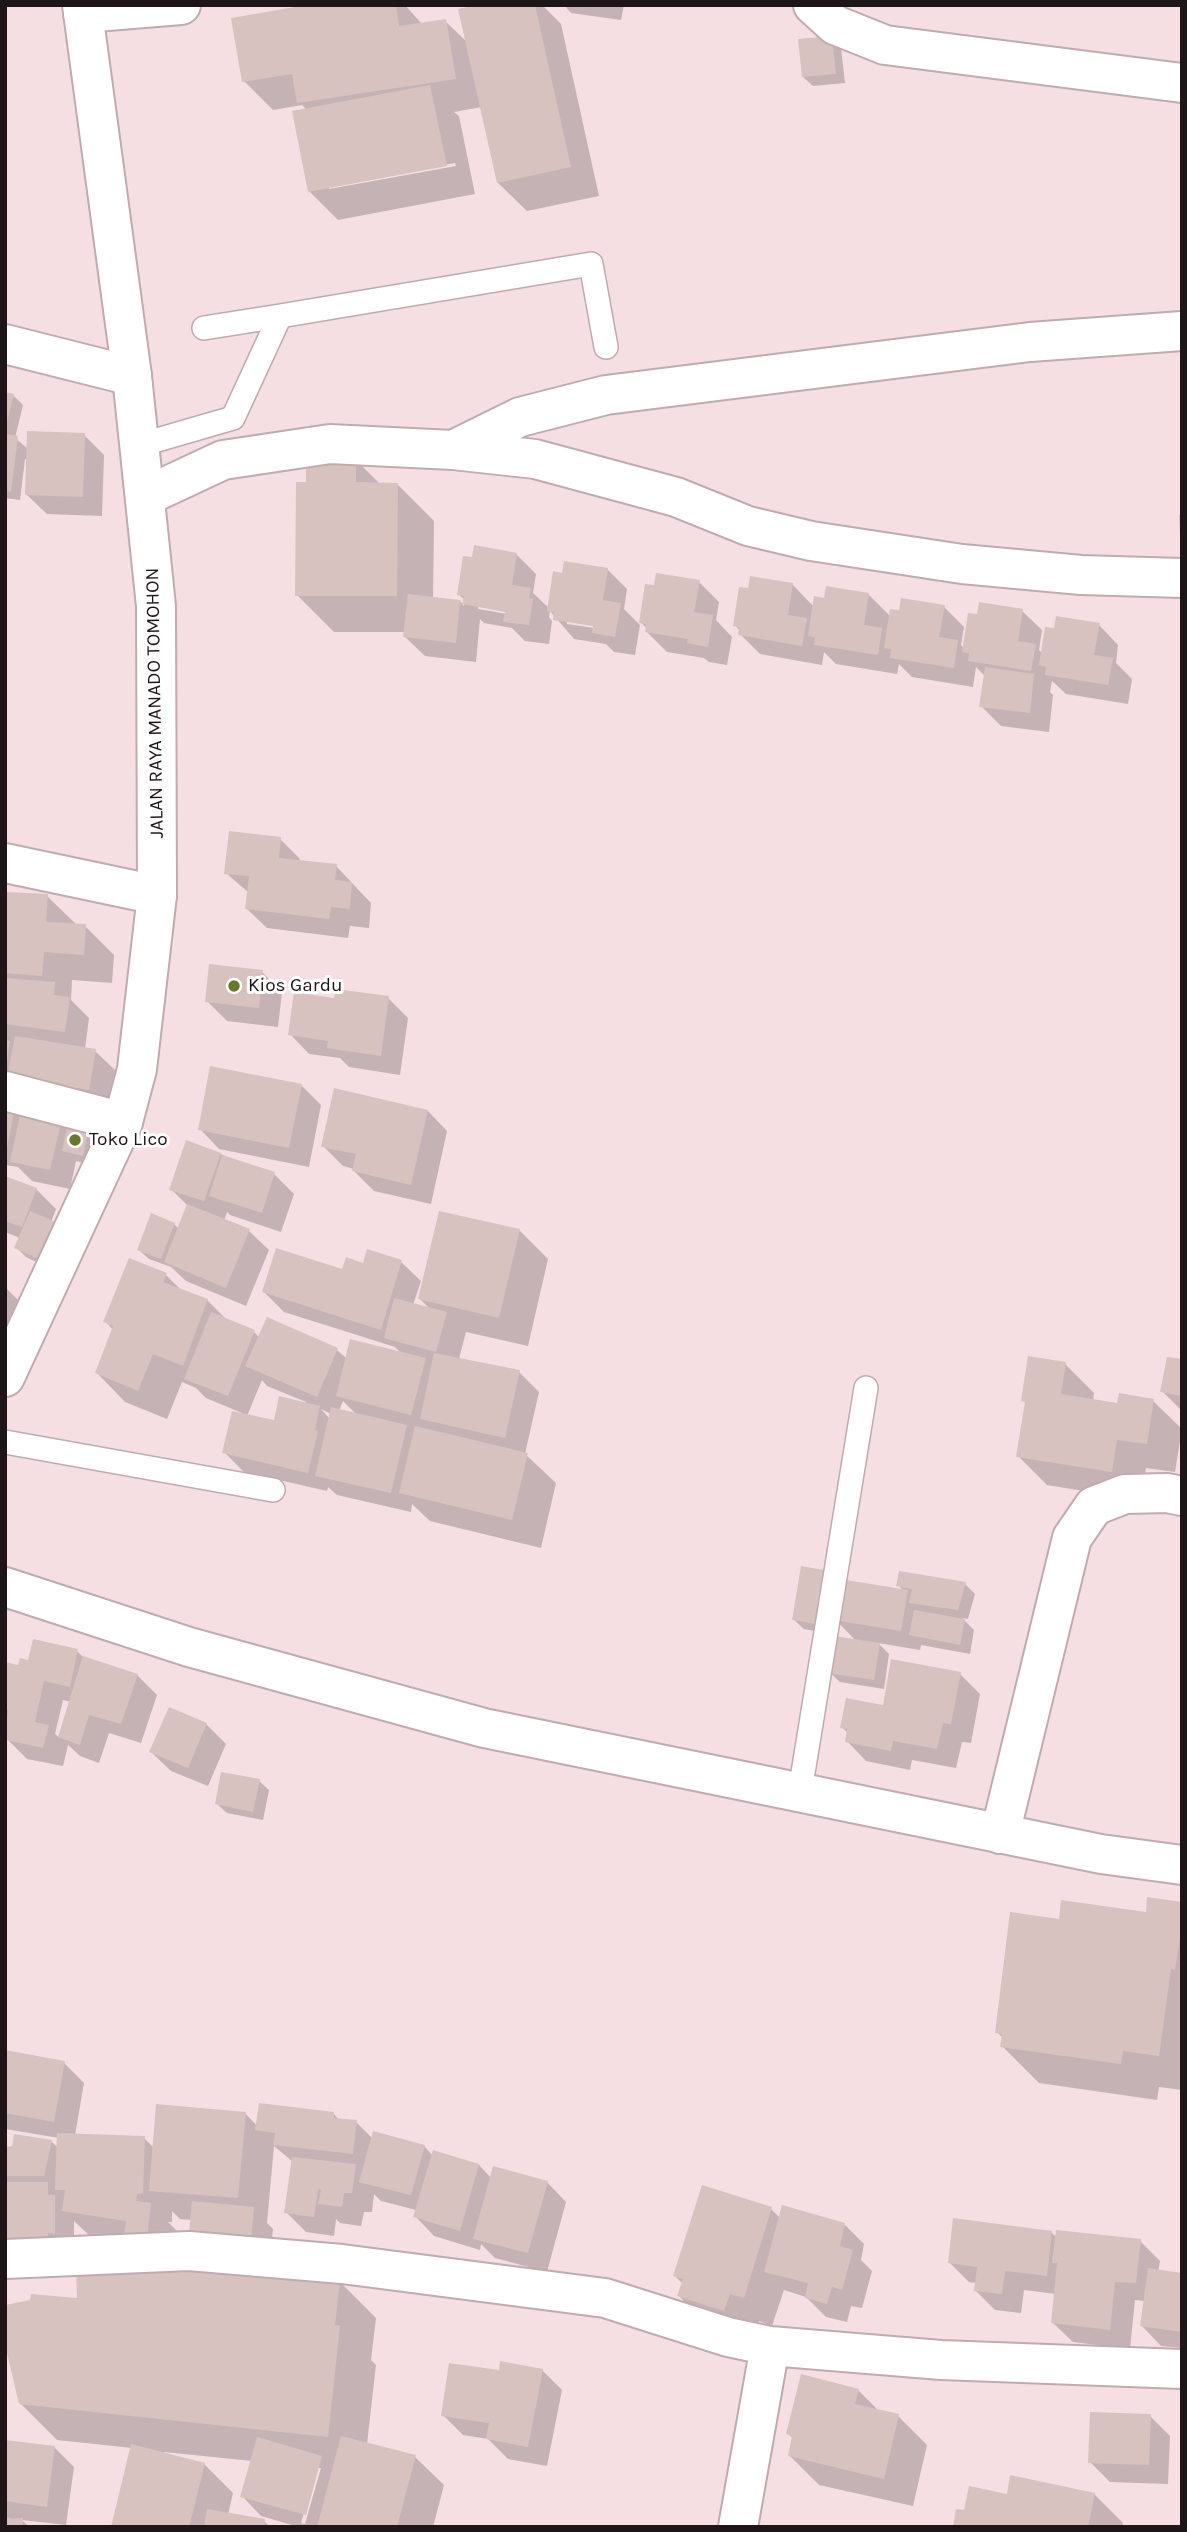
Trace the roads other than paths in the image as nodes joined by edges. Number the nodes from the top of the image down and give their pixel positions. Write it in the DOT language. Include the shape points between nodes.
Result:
graph roads {
  1 [pos="181,5"];
  2 [pos="813,5"];
  3 [pos="83,9"];
  4 [pos="1182,83"];
  5 [pos="280,316"];
  6 [pos="204,328"];
  7 [pos="1182,331"];
  8 [pos="5,344"];
  9 [pos="606,347"];
  10 [pos="132,376"];
  11 [pos="140,445"];
  12 [pos="453,450"];
  13 [pos="146,496"];
  14 [pos="1182,578"];
  15 [pos="5,863"];
  16 [pos="157,895"];
  17 [pos="5,1091"];
  18 [pos="123,1122"];
  19 [pos="5,1377"];
  20 [pos="866,1388"];
  21 [pos="5,1442"];
  22 [pos="273,1490"];
  23 [pos="1182,1496"];
  24 [pos="5,1587"];
  25 [pos="800,1791"];
  26 [pos="1000,1834"];
  27 [pos="1182,1865"];
  28 [pos="5,2259"];
  29 [pos="769,2346"];
  30 [pos="1182,2369"];
  31 [pos="738,2527"];
  1 -- 3 [label="main road"];
  2 -- 4 [label="main road" via="835,25 885,45"];
  3 -- 10 [label="main road, JALAN RAYA MANADO TOMOHON"];
  5 -- 6 [label="lane"];
  5 -- 9 [label="lane" via="591,264"];
  5 -- 11 [label="lane" via="233,418"];
  7 -- 12 [label="main road" via="1030,342 606,395 520,417"];
  8 -- 10 [label="main road"];
  10 -- 11 [label="main road, JALAN RAYA MANADO TOMOHON"];
  11 -- 13 [label="main road, JALAN RAYA MANADO TOMOHON"];
  12 -- 13 [label="main road" via="330,444 223,460"];
  12 -- 14 [label="main road" via="535,459 676,497 748,526 811,541 962,564"];
  13 -- 16 [label="main road, JALAN RAYA MANADO TOMOHON" via="156,606"];
  15 -- 16 [label="main road"];
  16 -- 18 [label="main road, JALAN RAYA MANADO TOMOHON" via="136,1069"];
  17 -- 18 [label="main road"];
  18 -- 19 [label="main road, JALAN RAYA MANADO TOMOHON"];
  20 -- 25 [label="lane"];
  21 -- 22 [label="lane"];
  23 -- 26 [label="main road" via="1125,1494 1094,1506 1072,1538"];
  24 -- 25 [label="main road" via="189,1647 446,1718"];
  25 -- 26 [label="main road"];
  26 -- 27 [label="main road"];
  28 -- 29 [label="main road" via="189,2251 342,2264 605,2298"];
  29 -- 30 [label="main road" via="941,2360"];
  29 -- 31 [label="main road"];
}
